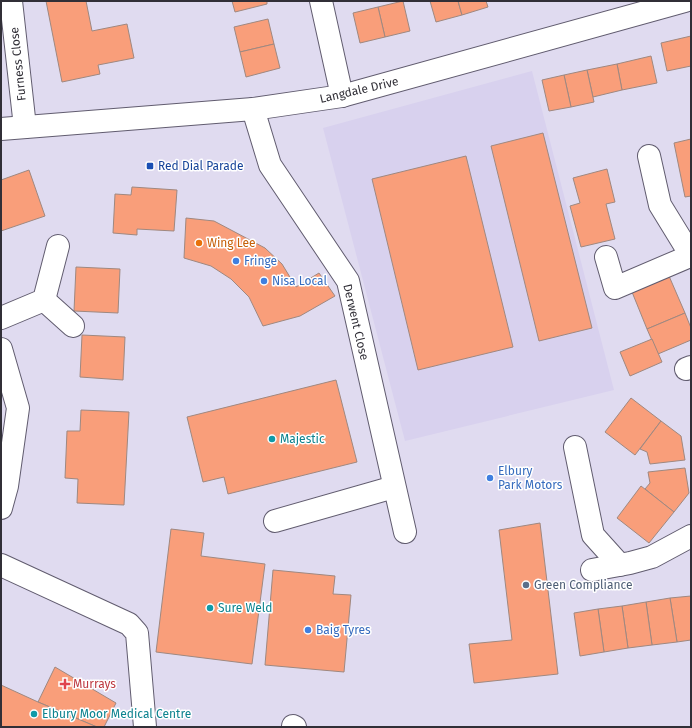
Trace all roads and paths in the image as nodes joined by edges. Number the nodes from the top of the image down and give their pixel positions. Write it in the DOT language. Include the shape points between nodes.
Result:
graph roads {
  1 [pos="11,1"];
  2 [pos="320,1"];
  3 [pos="685,1"];
  4 [pos="342,96"];
  5 [pos="253,109"];
  6 [pos="25,127"];
  7 [pos="1,130"];
  8 [pos="649,156"];
  9 [pos="58,246"];
  10 [pos="691,256"];
  11 [pos="606,257"];
  12 [pos="44,300"];
  13 [pos="1,318"];
  14 [pos="73,326"];
  15 [pos="1,350"];
  16 [pos="575,448"];
  17 [pos="4,485"];
  18 [pos="394,487"];
  19 [pos="1,508"];
  20 [pos="275,521"];
  21 [pos="405,532"];
  22 [pos="691,536"];
  23 [pos="1,565"];
  24 [pos="620,565"];
  25 [pos="592,570"];
  26 [pos="145,727"];
  1 -- 6 [label="street, Furness Close"];
  2 -- 4 [label="street"];
  3 -- 4 [label="street, Langdale Drive"];
  4 -- 5 [label="street, Langdale Drive"];
  5 -- 6 [label="street, Langdale Drive"];
  5 -- 18 [label="street, Derwent Close" via="270,165 348,281"];
  6 -- 7 [label="street, Langdale Drive"];
  8 -- 10 [label="street" via="660,206"];
  9 -- 12 [label="street"];
  10 -- 11 [label="street" via="614,288"];
  12 -- 13 [label="street"];
  12 -- 14 [label="street"];
  15 -- 17 [label="street" via="18,408"];
  16 -- 24 [label="street" via="593,535"];
  17 -- 19 [label="street"];
  18 -- 20 [label="street"];
  18 -- 21 [label="street, Derwent Close"];
  22 -- 24 [label="street" via="652,557"];
  23 -- 26 [label="street" via="129,624 137,633"];
  24 -- 25 [label="street"];
}
